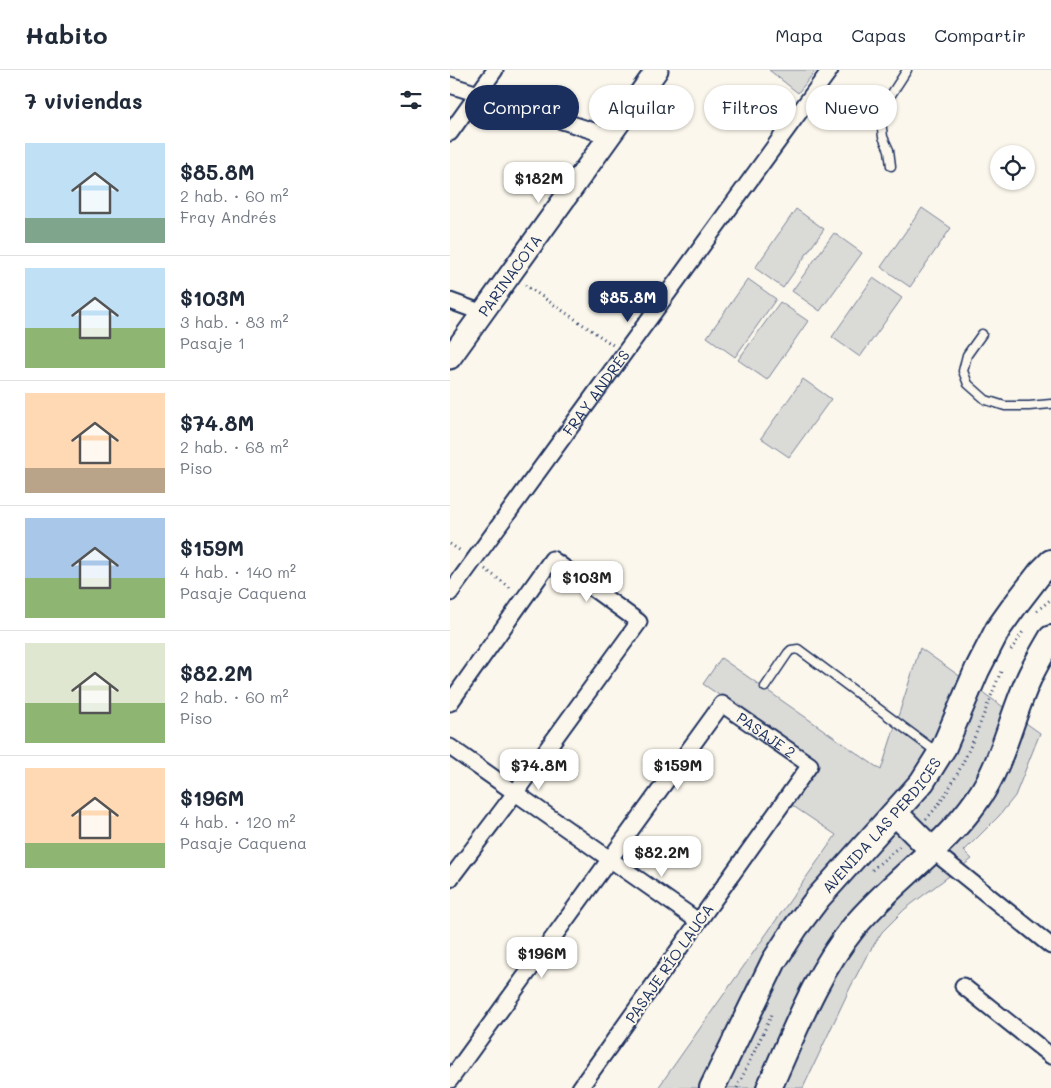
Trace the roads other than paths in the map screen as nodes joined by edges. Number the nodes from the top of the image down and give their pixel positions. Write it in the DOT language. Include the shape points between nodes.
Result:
graph roads {
  1 [pos="495,70"];
  2 [pos="657,70"];
  3 [pos="830,70"];
  4 [pos="907,70"];
  5 [pos="450,85"];
  6 [pos="484,85"];
  7 [pos="465,90"];
  8 [pos="465,111"];
  9 [pos="579,126"];
  10 [pos="450,133"];
  11 [pos="610,136"];
  12 [pos="891,166"];
  13 [pos="450,301"];
  14 [pos="483,312"];
  15 [pos="982,334"];
  16 [pos="450,358"];
  17 [pos="1051,404"];
  18 [pos="1051,562"];
  19 [pos="450,593"];
  20 [pos="1051,638"];
  21 [pos="764,686"];
  22 [pos="450,703"];
  23 [pos="450,747"];
  24 [pos="940,754"];
  25 [pos="810,765"];
  26 [pos="515,793"];
  27 [pos="895,813"];
  28 [pos="932,851"];
  29 [pos="610,860"];
  30 [pos="450,879"];
  31 [pos="698,921"];
  32 [pos="1051,946"];
  33 [pos="963,986"];
  34 [pos="1051,1056"];
  35 [pos="450,1080"];
  36 [pos="580,1088"];
  37 [pos="712,1088"];
  38 [pos="769,1088"];
  1 -- 6 [label="street"];
  2 -- 11 [label="street, PARINACOTA"];
  3 -- 19 [label="street, FRAY ANDRÉS"];
  4 -- 12 [label="lane" via="887,101 881,121"];
  5 -- 7 [label="street"];
  8 -- 10 [label="street"];
  9 -- 11 [label="street"];
  11 -- 14 [label="street, PARINACOTA"];
  13 -- 14 [label="street"];
  14 -- 16 [label="street, PARINACOTA"];
  15 -- 17 [label="lane" via="967,355 963,371 968,384 986,400 1005,406"];
  18 -- 24 [label="main road, AVENIDA LAS PERDICES" via="998,629"];
  20 -- 28 [label="main road" via="1031,674 987,784 966,816"];
  21 -- 24 [label="lane" via="788,653 798,649"];
  22 -- 26 [label="street" via="552,560 639,622"];
  23 -- 26 [label="street"];
  24 -- 27 [label="main road, AVENIDA LAS PERDICES" via="922,782"];
  25 -- 29 [label="street, PASAJE 2" via="722,704"];
  25 -- 31 [label="street, PASAJE RÍO LAUCA"];
  26 -- 29 [label="street"];
  26 -- 30 [label="street"];
  27 -- 28 [label="main road"];
  27 -- 37 [label="main road, AVENIDA LAS PERDICES" via="796,927 774,961"];
  28 -- 32 [label="street"];
  28 -- 38 [label="main road" via="873,905 835,952 819,977"];
  29 -- 31 [label="street"];
  29 -- 35 [label="street"];
  31 -- 36 [label="street, PASAJE RÍO LAUCA"];
  33 -- 34 [label="street"];
}
